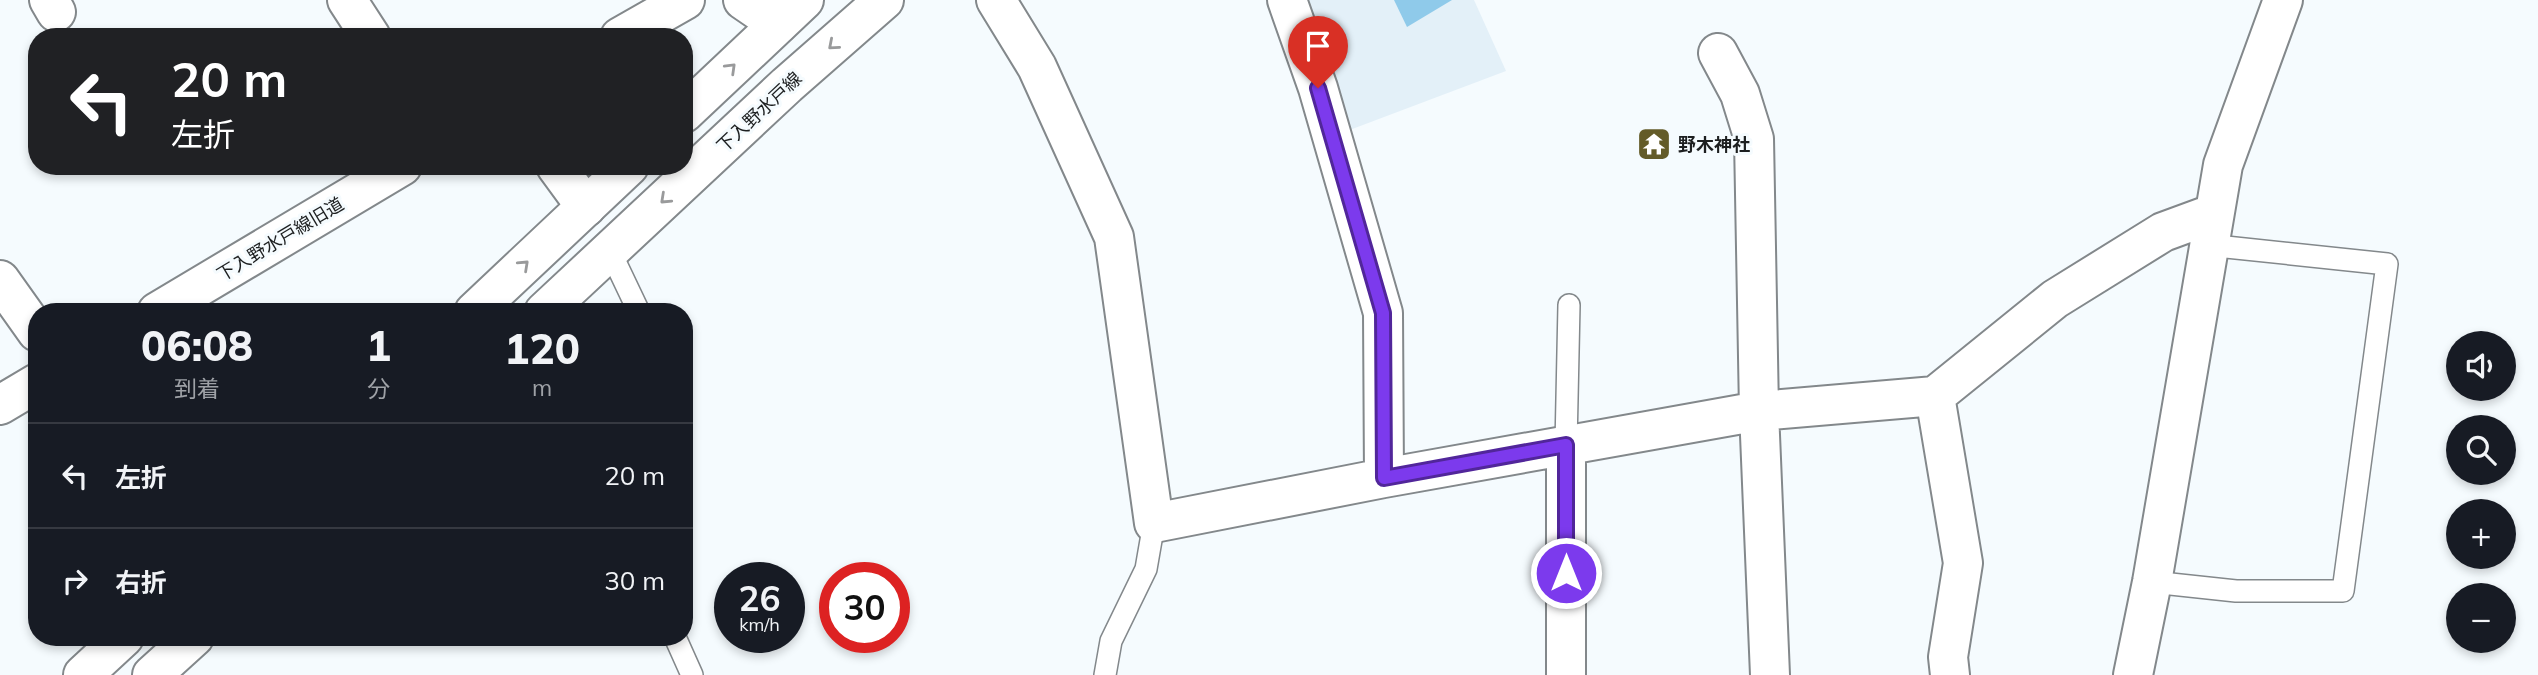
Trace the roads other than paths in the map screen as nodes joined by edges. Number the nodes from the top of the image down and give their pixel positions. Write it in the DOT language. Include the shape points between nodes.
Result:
graph roads {
  1 [pos="347,0"];
  2 [pos="685,0"];
  3 [pos="743,0"];
  4 [pos="884,0"];
  5 [pos="996,0"];
  6 [pos="1287,0"];
  7 [pos="2283,0"];
  8 [pos="791,12"];
  9 [pos="365,28"];
  10 [pos="636,28"];
  11 [pos="1718,53"];
  12 [pos="693,105"];
  13 [pos="693,173"];
  14 [pos="387,175"];
  15 [pos="563,175"];
  16 [pos="620,175"];
  17 [pos="691,175"];
  18 [pos="586,207"];
  19 [pos="2210,229"];
  20 [pos="610,251"];
  21 [pos="0,280"];
  22 [pos="173,303"];
  23 [pos="484,303"];
  24 [pos="554,303"];
  25 [pos="635,303"];
  26 [pos="1569,305"];
  27 [pos="28,319"];
  28 [pos="28,388"];
  29 [pos="1935,396"];
  30 [pos="0,405"];
  31 [pos="1759,411"];
  32 [pos="1566,445"];
  33 [pos="1384,478"];
  34 [pos="1154,523"];
  35 [pos="2152,582"];
  36 [pos="114,646"];
  37 [pos="184,646"];
  38 [pos="679,646"];
  39 [pos="83,675"];
  40 [pos="152,675"];
  41 [pos="692,675"];
  42 [pos="1105,675"];
  43 [pos="1566,675"];
  44 [pos="1770,675"];
  45 [pos="1950,675"];
  46 [pos="2133,675"];
  1 -- 9 [label="street"];
  2 -- 10 [label="street"];
  3 -- 8 [label="street"];
  4 -- 13 [label="street, 下入野水戸線, one-way"];
  5 -- 34 [label="street" via="1037,67 1114,237"];
  6 -- 33 [label="street" via="1318,88 1383,313"];
  7 -- 19 [label="street" via="2222,165"];
  12 -- 8 [label="street, one-way"];
  11 -- 31 [label="street" via="1740,94 1755,139"];
  14 -- 22 [label="street, 下入野水戸線旧道"];
  15 -- 18 [label="street"];
  16 -- 18 [label="street"];
  17 -- 20 [label="street, 下入野水戸線, one-way"];
  23 -- 18 [label="street, one-way"];
  19 -- 29 [label="street" via="2163,232 2055,299"];
  19 -- 35 [label="street"];
  19 -- 35 [label="lane" via="2387,264 2343,591 2236,591"];
  20 -- 24 [label="street, 下入野水戸線"];
  20 -- 25 [label="lane"];
  21 -- 27 [label="street"];
  26 -- 32 [label="lane"];
  28 -- 30 [label="street"];
  29 -- 31 [label="street"];
  29 -- 45 [label="street" via="1963,562 1948,657"];
  31 -- 32 [label="street"];
  31 -- 44 [label="street"];
  32 -- 33 [label="street"];
  32 -- 43 [label="street"];
  33 -- 34 [label="street"];
  34 -- 42 [label="lane" via="1146,569 1111,641"];
  35 -- 46 [label="street"];
  36 -- 39 [label="street"];
  37 -- 40 [label="street"];
  38 -- 41 [label="lane"];
}
